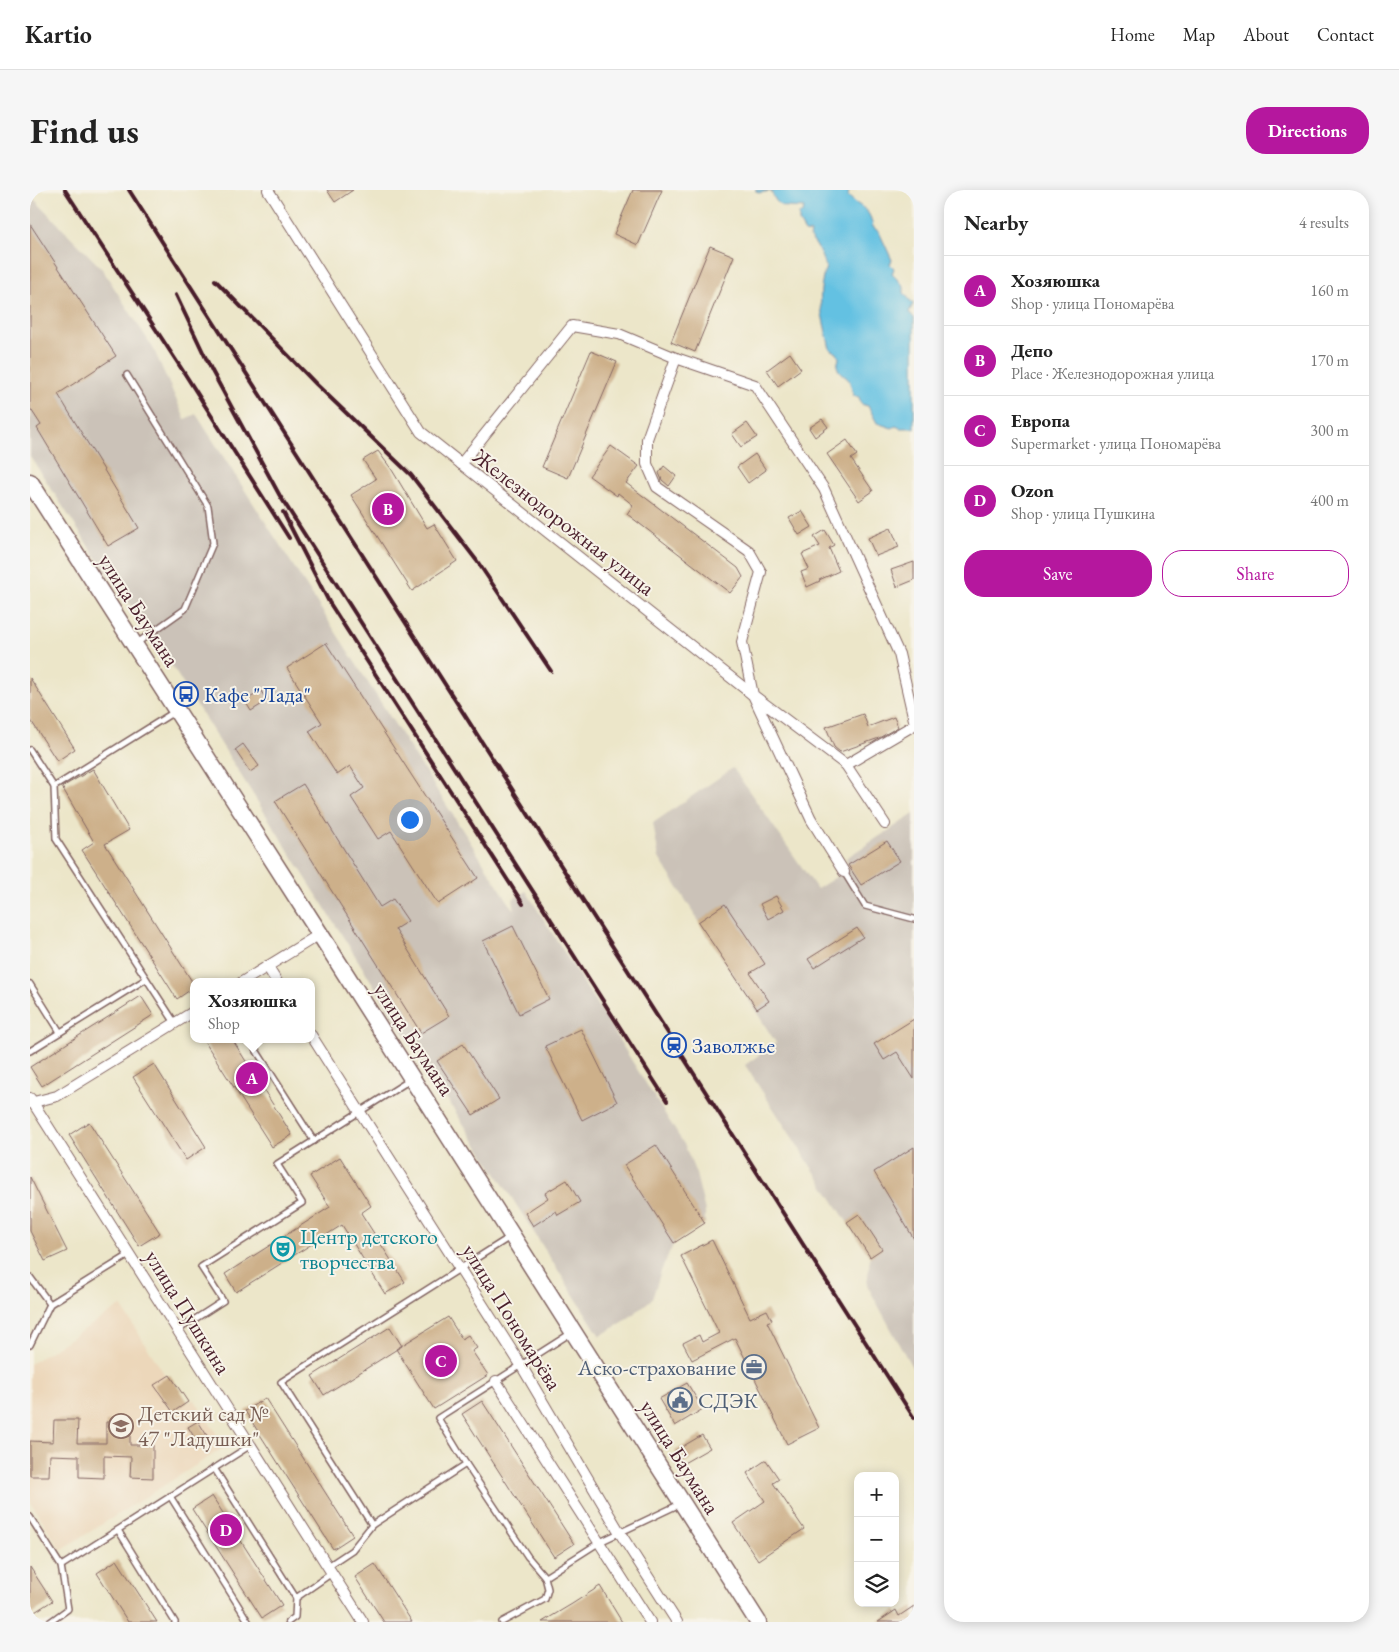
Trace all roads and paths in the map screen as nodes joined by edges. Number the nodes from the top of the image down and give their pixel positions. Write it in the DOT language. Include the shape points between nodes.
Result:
graph roads {
  1 [pos="268,190"];
  2 [pos="676,358"];
  3 [pos="127,376"];
  4 [pos="461,464"];
  5 [pos="30,482"];
  6 [pos="134,645"];
  7 [pos="753,695"];
  8 [pos="177,711"];
  9 [pos="914,720"];
  10 [pos="914,725"];
  11 [pos="30,750"];
  12 [pos="846,765"];
  13 [pos="54,787"];
  14 [pos="885,824"];
  15 [pos="844,872"];
  16 [pos="914,919"];
  17 [pos="320,934"];
  18 [pos="267,966"];
  19 [pos="248,978"];
  20 [pos="274,978"];
  21 [pos="146,979"];
  22 [pos="30,984"];
  23 [pos="190,1014"];
  24 [pos="175,1023"];
  25 [pos="60,1032"];
  26 [pos="315,1041"];
  27 [pos="252,1043"];
  28 [pos="30,1051"];
  29 [pos="412,1078"];
  30 [pos="31,1102"];
  31 [pos="360,1112"];
  32 [pos="314,1141"];
  33 [pos="512,1235"];
  34 [pos="130,1254"];
  35 [pos="460,1269"];
  36 [pos="30,1277"];
  37 [pos="50,1304"];
  38 [pos="178,1330"];
  39 [pos="574,1332"];
  40 [pos="30,1345"];
  41 [pos="521,1365"];
  42 [pos="496,1381"];
  43 [pos="251,1445"];
  44 [pos="466,1464"];
  45 [pos="214,1468"];
  46 [pos="170,1496"];
  47 [pos="683,1502"];
  48 [pos="30,1517"];
  49 [pos="372,1525"];
  50 [pos="118,1530"];
  51 [pos="620,1533"];
  52 [pos="600,1542"];
  53 [pos="61,1566"];
  54 [pos="330,1569"];
  55 [pos="545,1577"];
  56 [pos="296,1598"];
  57 [pos="675,1621"];
  58 [pos="50,1622"];
  59 [pos="175,1622"];
  60 [pos="248,1622"];
  61 [pos="288,1622"];
  62 [pos="363,1622"];
  63 [pos="502,1622"];
  64 [pos="650,1622"];
  65 [pos="758,1622"];
  1 -- 4 [label="street, Железнодорожная улица" via="421,432"];
  2 -- 4 [label="street" via="619,334 572,326"];
  2 -- 7 [label="street" via="647,439 647,464 657,487 749,550 761,572 742,642"];
  2 -- 9 [label="street" via="754,385 824,489 899,654"];
  3 -- 6 [label="lane" via="208,506 213,543 184,609"];
  4 -- 7 [label="street, Железнодорожная улица"];
  5 -- 6 [label="main road, улица Баумана"];
  6 -- 8 [label="main road, улица Баумана"];
  7 -- 12 [label="street"];
  7 -- 15 [label="street, Железнодорожная улица" via="811,819"];
  8 -- 13 [label="lane"];
  8 -- 17 [label="main road, улица Баумана"];
  10 -- 12 [label="street"];
  11 -- 13 [label="lane"];
  12 -- 14 [label="street"];
  13 -- 21 [label="lane" via="56,839"];
  15 -- 16 [label="lane" via="865,906"];
  17 -- 18 [label="street"];
  17 -- 29 [label="main road, улица Баумана"];
  18 -- 19 [label="street"];
  18 -- 20 [label="street"];
  21 -- 24 [label="lane"];
  21 -- 25 [label="lane"];
  22 -- 25 [label="lane"];
  23 -- 24 [label="street"];
  24 -- 30 [label="street" via="57,1096"];
  25 -- 28 [label="lane"];
  26 -- 31 [label="street, улица Пономарёва"];
  27 -- 32 [label="lane"];
  29 -- 31 [label="lane"];
  29 -- 33 [label="main road, улица Баумана"];
  30 -- 34 [label="street, улица Пушкина"];
  31 -- 32 [label="lane"];
  31 -- 35 [label="street, улица Пономарёва"];
  32 -- 38 [label="lane" via="278,1164 302,1203 201,1267 223,1301"];
  33 -- 35 [label="lane"];
  33 -- 39 [label="main road, улица Баумана"];
  34 -- 37 [label="lane"];
  34 -- 38 [label="street, улица Пушкина"];
  35 -- 41 [label="street, улица Пономарёва"];
  35 -- 49 [label="lane" via="281,1382"];
  36 -- 37 [label="lane"];
  37 -- 40 [label="lane"];
  38 -- 43 [label="street, улица Пушкина"];
  39 -- 41 [label="lane"];
  39 -- 47 [label="main road, улица Баумана"];
  41 -- 42 [label="lane"];
  41 -- 51 [label="street, улица Пономарёва"];
  42 -- 44 [label="lane" via="438,1418"];
  42 -- 52 [label="street, улица Пономарёва"];
  43 -- 45 [label="lane"];
  43 -- 54 [label="street, улица Пушкина"];
  44 -- 49 [label="lane"];
  44 -- 55 [label="lane"];
  45 -- 46 [label="lane"];
  45 -- 56 [label="lane"];
  46 -- 50 [label="lane"];
  46 -- 60 [label="lane"];
  47 -- 51 [label="lane"];
  47 -- 65 [label="main road, улица Баумана"];
  48 -- 53 [label="lane"];
  49 -- 54 [label="lane" via="352,1550"];
  50 -- 53 [label="lane"];
  50 -- 59 [label="lane"];
  51 -- 52 [label="lane"];
  51 -- 57 [label="street, улица Пономарёва"];
  52 -- 55 [label="lane"];
  52 -- 64 [label="street, улица Пономарёва"];
  53 -- 58 [label="lane" via="68,1610"];
  54 -- 56 [label="lane"];
  54 -- 62 [label="street, улица Пушкина"];
  55 -- 63 [label="lane" via="548,1589 545,1599"];
  56 -- 61 [label="lane" via="295,1618"];
}
